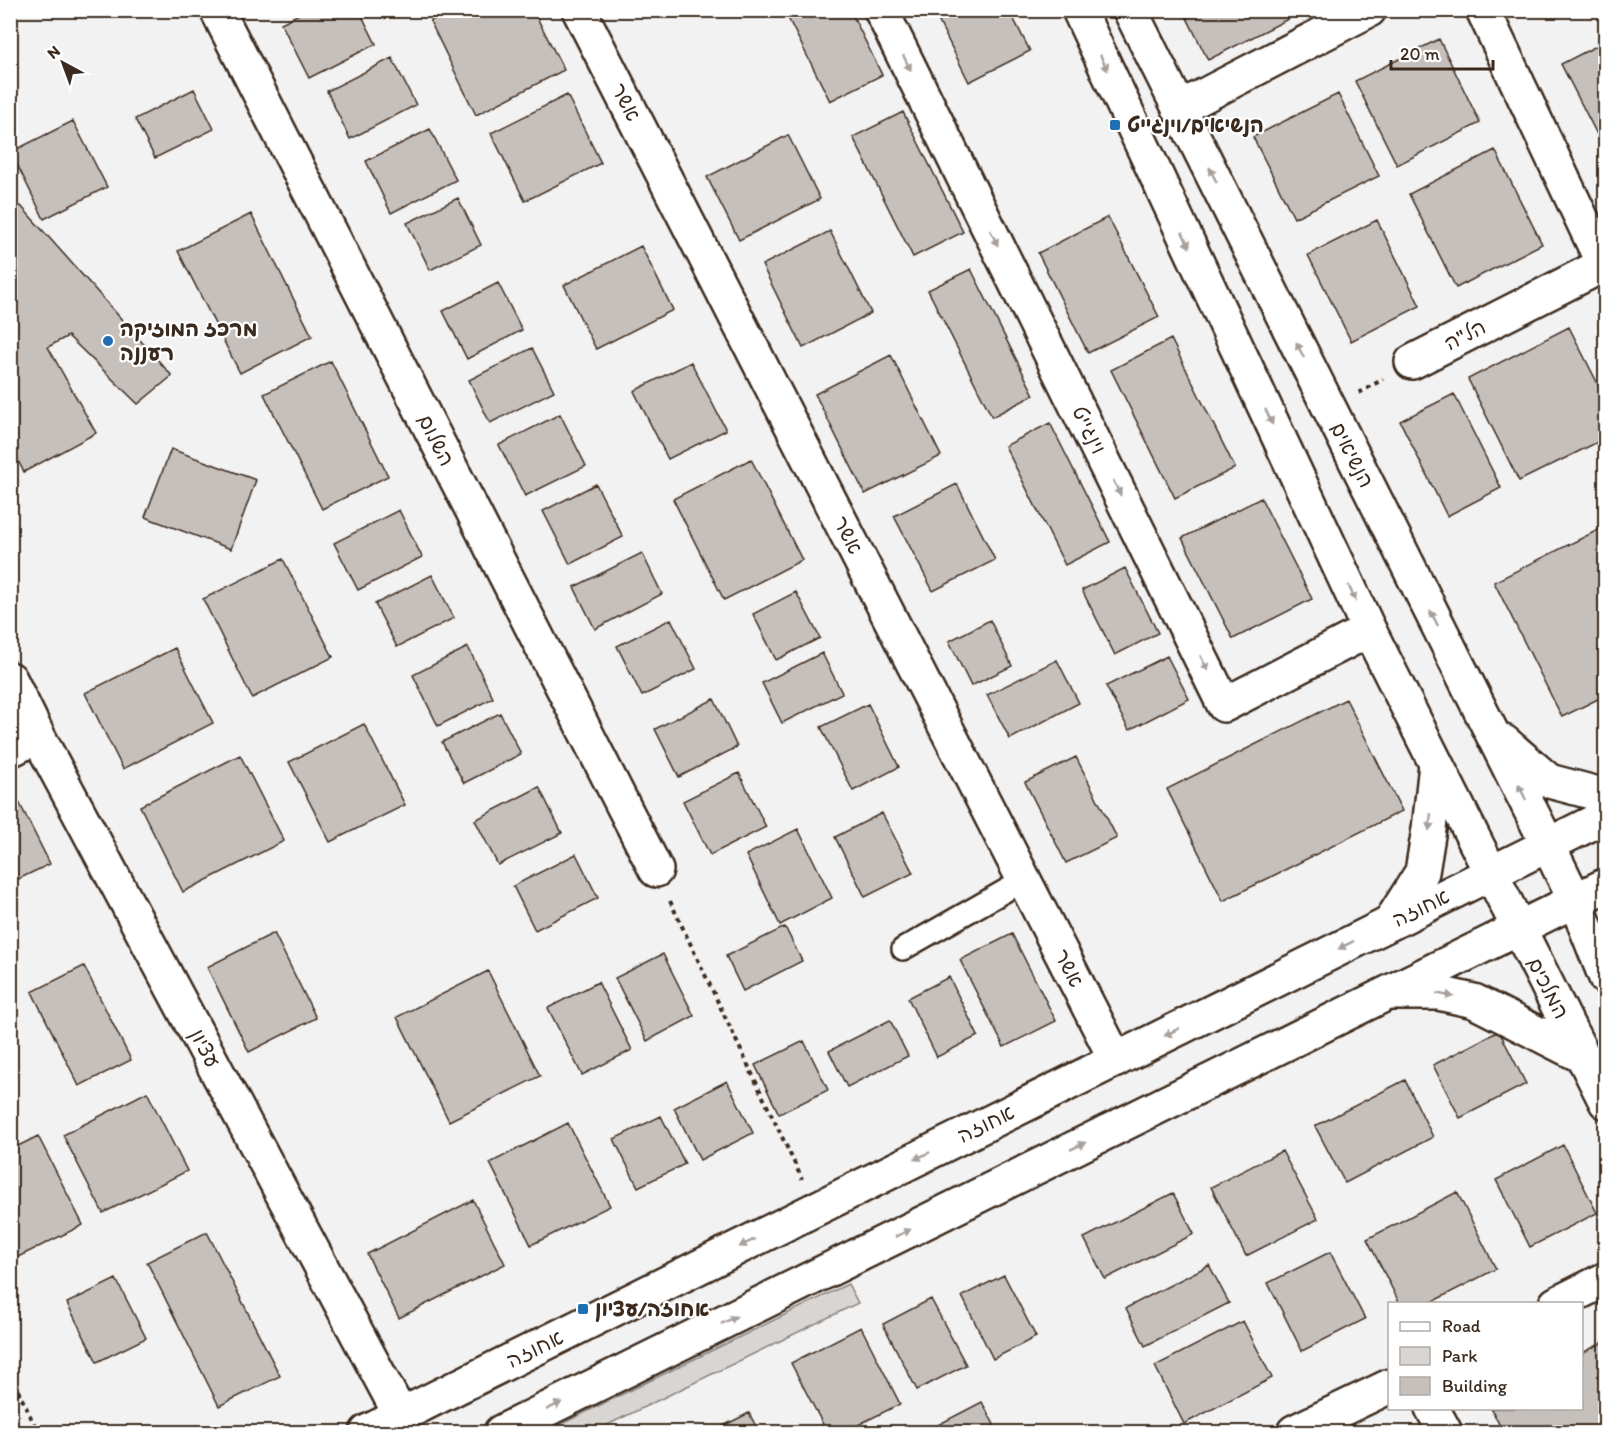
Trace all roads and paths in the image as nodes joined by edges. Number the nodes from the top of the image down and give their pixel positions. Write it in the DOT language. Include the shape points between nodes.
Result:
graph roads {
  1 [pos="217,10"];
  2 [pos="579,10"];
  3 [pos="881,10"];
  4 [pos="1079,10"];
  5 [pos="1130,10"];
  6 [pos="1369,10"];
  7 [pos="1483,10"];
  8 [pos="1180,108"];
  9 [pos="1604,267"];
  10 [pos="1412,362"];
  11 [pos="1330,411"];
  12 [pos="1369,630"];
  13 [pos="10,680"];
  14 [pos="1490,729"];
  15 [pos="24,743"];
  16 [pos="1436,764"];
  17 [pos="1605,796"];
  18 [pos="1605,816"];
  19 [pos="1548,845"];
  20 [pos="656,870"];
  21 [pos="1491,873"];
  22 [pos="1024,880"];
  23 [pos="1605,885"];
  24 [pos="1575,900"];
  25 [pos="1390,923"];
  26 [pos="1518,928"];
  27 [pos="903,949"];
  28 [pos="1605,978"];
  29 [pos="1387,993"];
  30 [pos="1582,1056"];
  31 [pos="1116,1060"];
  32 [pos="1605,1102"];
  33 [pos="803,1181"];
  34 [pos="1605,1279"];
  35 [pos="1560,1302"];
  36 [pos="10,1374"];
  37 [pos="1388,1386"];
  38 [pos="1433,1410"];
  39 [pos="400,1416"];
  40 [pos="38,1432"];
  41 [pos="367,1432"];
  42 [pos="501,1432"];
  43 [pos="1294,1432"];
  44 [pos="1444,1432"];
  1 -- 20 [label="street, השלום"];
  2 -- 22 [label="street, אשר"];
  3 -- 12 [label="street, וינגייט, one-way" via="1224,705"];
  4 -- 12 [label="street, one-way"];
  5 -- 8 [label="street, הנשיאים"];
  6 -- 8 [label="street"];
  7 -- 9 [label="street, הל\"ה"];
  11 -- 8 [label="street, הנשיאים, one-way"];
  9 -- 10 [label="street, הל\"ה"];
  10 -- 11 [label="path"];
  14 -- 11 [label="street, הנשיאים, one-way"];
  12 -- 16 [label="street"];
  13 -- 15 [label="street, עציון"];
  14 -- 17 [label="street" via="1549,782"];
  19 -- 14 [label="street, הנשיאים, one-way"];
  15 -- 39 [label="street, עציון"];
  16 -- 21 [label="street"];
  16 -- 25 [label="street, one-way" via="1422,872"];
  18 -- 19 [label="street, אחוזה"];
  19 -- 21 [label="street, אחוזה"];
  19 -- 24 [label="street, הנשיאים"];
  20 -- 33 [label="path"];
  21 -- 25 [label="street, אחוזה"];
  21 -- 26 [label="street, המלכים"];
  22 -- 27 [label="lane"];
  22 -- 31 [label="street, אשר"];
  23 -- 24 [label="street"];
  24 -- 26 [label="street"];
  24 -- 28 [label="street"];
  25 -- 31 [label="street, אחוזה, one-way"];
  26 -- 29 [label="street"];
  26 -- 30 [label="street, המלכים"];
  29 -- 30 [label="street, one-way" via="1438,993 1474,1001"];
  42 -- 29 [label="street, one-way"];
  30 -- 32 [label="street, המלכים"];
  31 -- 39 [label="street, אחוזה, one-way"];
  34 -- 35 [label="street"];
  36 -- 40 [label="path"];
  37 -- 43 [label="street"];
  38 -- 44 [label="street"];
  39 -- 41 [label="street, אחוזה"];
}
